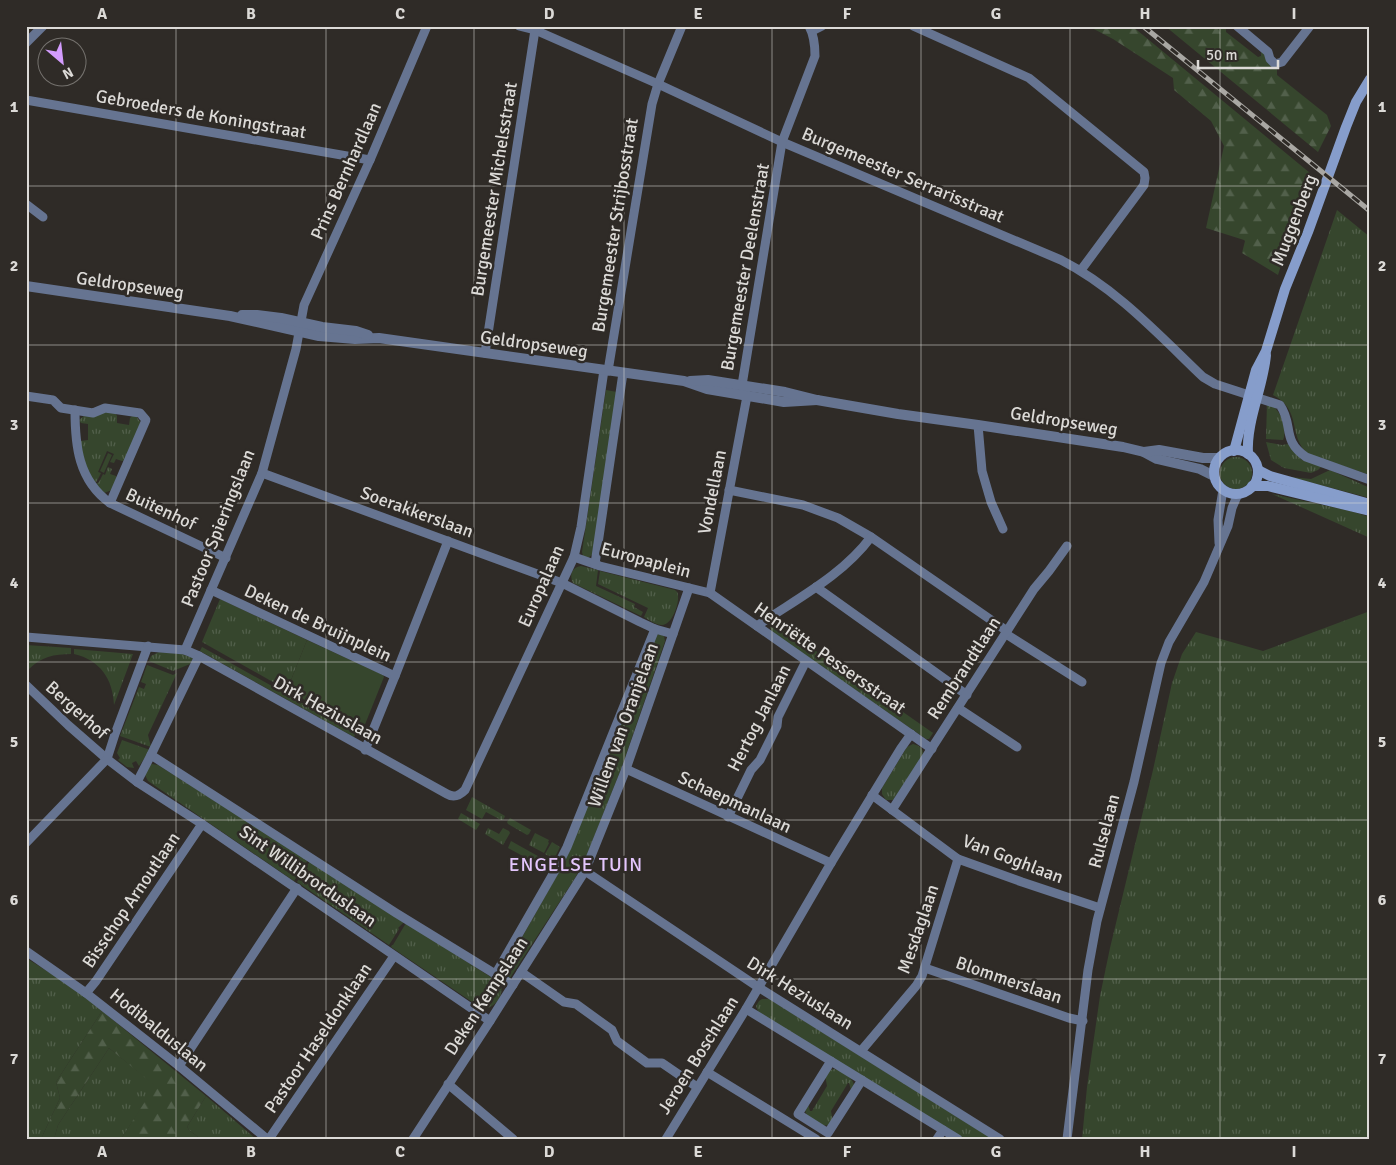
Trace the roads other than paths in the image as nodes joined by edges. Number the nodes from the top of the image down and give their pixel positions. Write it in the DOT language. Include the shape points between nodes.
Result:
graph roads {
  1 [pos="43,26"];
  2 [pos="427,26"];
  3 [pos="519,26"];
  4 [pos="682,26"];
  5 [pos="822,26"];
  6 [pos="913,26"];
  7 [pos="1237,26"];
  8 [pos="1310,26"];
  9 [pos="810,29"];
  10 [pos="534,30"];
  11 [pos="26,43"];
  12 [pos="1370,79"];
  13 [pos="658,84"];
  14 [pos="1370,88"];
  15 [pos="26,100"];
  16 [pos="1356,102"];
  17 [pos="782,142"];
  18 [pos="370,160"];
  19 [pos="26,204"];
  20 [pos="43,216"];
  21 [pos="1082,270"];
  22 [pos="26,286"];
  23 [pos="299,326"];
  24 [pos="485,353"];
  25 [pos="606,370"];
  26 [pos="623,373"];
  27 [pos="684,381"];
  28 [pos="742,385"];
  29 [pos="26,396"];
  30 [pos="747,396"];
  31 [pos="1253,396"];
  32 [pos="817,400"];
  33 [pos="75,410"];
  34 [pos="978,425"];
  35 [pos="1234,451"];
  36 [pos="1144,452"];
  37 [pos="1248,454"];
  38 [pos="1219,458"];
  39 [pos="1258,470"];
  40 [pos="262,473"];
  41 [pos="1214,476"];
  42 [pos="1370,480"];
  43 [pos="1252,486"];
  44 [pos="729,490"];
  45 [pos="1223,490"];
  46 [pos="1238,494"];
  47 [pos="110,503"];
  48 [pos="1370,504"];
  49 [pos="1370,511"];
  50 [pos="1004,529"];
  51 [pos="871,537"];
  52 [pos="448,541"];
  53 [pos="1067,546"];
  54 [pos="1219,546"];
  55 [pos="226,558"];
  56 [pos="574,558"];
  57 [pos="595,564"];
  58 [pos="562,583"];
  59 [pos="816,587"];
  60 [pos="690,588"];
  61 [pos="211,590"];
  62 [pos="710,593"];
  63 [pos="757,626"];
  64 [pos="655,628"];
  65 [pos="1006,633"];
  66 [pos="673,634"];
  67 [pos="26,637"];
  68 [pos="148,646"];
  69 [pos="185,650"];
  70 [pos="199,656"];
  71 [pos="806,661"];
  72 [pos="394,676"];
  73 [pos="1082,682"];
  74 [pos="26,686"];
  75 [pos="966,695"];
  76 [pos="958,708"];
  77 [pos="911,734"];
  78 [pos="1017,747"];
  79 [pos="932,749"];
  80 [pos="365,750"];
  81 [pos="151,755"];
  82 [pos="107,759"];
  83 [pos="626,769"];
  84 [pos="137,782"];
  85 [pos="872,795"];
  86 [pos="455,796"];
  87 [pos="892,810"];
  88 [pos="728,817"];
  89 [pos="202,824"];
  90 [pos="26,843"];
  91 [pos="958,859"];
  92 [pos="831,863"];
  93 [pos="559,865"];
  94 [pos="585,871"];
  95 [pos="297,888"];
  96 [pos="1100,908"];
  97 [pos="26,951"];
  98 [pos="394,956"];
  99 [pos="925,968"];
  100 [pos="521,972"];
  101 [pos="495,975"];
  102 [pos="513,985"];
  103 [pos="758,987"];
  104 [pos="86,993"];
  105 [pos="746,1009"];
  106 [pos="490,1021"];
  107 [pos="1082,1021"];
  108 [pos="861,1051"];
  109 [pos="831,1061"];
  110 [pos="179,1066"];
  111 [pos="707,1072"];
  112 [pos="862,1080"];
  113 [pos="448,1084"];
  114 [pos="697,1088"];
  115 [pos="943,1130"];
  116 [pos="268,1139"];
  117 [pos="413,1139"];
  118 [pos="514,1139"];
  119 [pos="666,1139"];
  120 [pos="816,1139"];
  121 [pos="937,1139"];
  122 [pos="958,1139"];
  123 [pos="1000,1139"];
  124 [pos="1067,1139"];
  1 -- 11 [label="street"];
  2 -- 18 [label="street, Prins Bernhardlaan"];
  3 -- 10 [label="street, Burgemeester Serrarisstraat"];
  4 -- 13 [label="street, Burgemeester Strijbosstraat"];
  5 -- 9 [label="street"];
  6 -- 21 [label="street" via="1029,78 1144,172 1144,185"];
  7 -- 8 [label="street" via="1268,52 1275,64 1282,62"];
  9 -- 17 [label="street, Burgemeester Deelenstraat" via="815,56"];
  10 -- 13 [label="street, Burgemeester Serrarisstraat"];
  10 -- 24 [label="street, Burgemeester Michelsstraat"];
  12 -- 16 [label="main road, Muggenberg"];
  13 -- 17 [label="street, Burgemeester Serrarisstraat"];
  13 -- 25 [label="street, Burgemeester Strijbosstraat"];
  14 -- 16 [label="main road, Muggenberg"];
  15 -- 18 [label="street, Gebroeders de Koningstraat"];
  16 -- 31 [label="main road, Muggenberg" via="1285,290 1266,351 1256,370"];
  17 -- 21 [label="street, Burgemeester Serrarisstraat"];
  17 -- 28 [label="street, Burgemeester Deelenstraat"];
  18 -- 23 [label="street, Prins Bernhardlaan" via="304,305"];
  19 -- 20 [label="street"];
  21 -- 31 [label="street, Burgemeester Serrarisstraat" via="1124,303 1203,377"];
  22 -- 23 [label="street, Geldropseweg"];
  23 -- 24 [label="street, Geldropseweg" via="319,336 379,338"];
  23 -- 40 [label="street, Pastoor Spieringslaan" via="296,350"];
  24 -- 25 [label="street, Geldropseweg"];
  25 -- 26 [label="street, Geldropseweg"];
  25 -- 56 [label="street, Europalaan"];
  26 -- 27 [label="street, Geldropseweg"];
  26 -- 57 [label="street"];
  27 -- 28 [label="street, Geldropseweg" via="708,380"];
  27 -- 30 [label="street, Geldropseweg"];
  28 -- 30 [label="street, Burgemeester Deelenstraat"];
  28 -- 32 [label="street, Geldropseweg"];
  29 -- 33 [label="street, Buitenhof" via="53,400 61,408"];
  30 -- 32 [label="street, Geldropseweg" via="784,402"];
  30 -- 44 [label="street, Vondellaan"];
  31 -- 35 [label="main road, Muggenberg"];
  31 -- 37 [label="main road, Muggenberg"];
  31 -- 42 [label="street, Burgemeester Serrarisstraat" via="1280,405 1285,412 1290,441 1298,452"];
  32 -- 34 [label="street, Geldropseweg"];
  33 -- 47 [label="street, Buitenhof" via="76,448 80,461 93,485"];
  33 -- 47 [label="street, Buitenhof" via="93,413 105,408 140,413 146,420"];
  34 -- 36 [label="street, Geldropseweg"];
  34 -- 50 [label="street" via="982,471 991,502"];
  35 -- 37 [label="main road"];
  35 -- 38 [label="main road"];
  36 -- 38 [label="street, Geldropseweg" via="1159,450"];
  36 -- 41 [label="street, Geldropseweg"];
  37 -- 39 [label="main road"];
  38 -- 41 [label="main road"];
  39 -- 43 [label="main road"];
  39 -- 48 [label="main road"];
  40 -- 52 [label="street, Soerakkerslaan"];
  40 -- 55 [label="street, Pastoor Spieringslaan"];
  41 -- 45 [label="main road"];
  43 -- 46 [label="main road"];
  43 -- 49 [label="main road" via="1268,486"];
  44 -- 51 [label="street" via="803,505 838,518"];
  44 -- 62 [label="street, Vondellaan"];
  45 -- 46 [label="main road"];
  45 -- 54 [label="street, Rulselaan" via="1218,520"];
  46 -- 54 [label="street, Rulselaan"];
  47 -- 55 [label="street, Buitenhof"];
  51 -- 59 [label="street" via="836,573"];
  51 -- 65 [label="street"];
  52 -- 58 [label="street, Soerakkerslaan"];
  52 -- 72 [label="street"];
  53 -- 65 [label="street, Rembrandtlaan"];
  54 -- 96 [label="street, Rulselaan" via="1204,582 1169,642 1161,663 1134,782"];
  55 -- 61 [label="street, Pastoor Spieringslaan"];
  56 -- 57 [label="street, Europaplein"];
  56 -- 58 [label="street, Europalaan"];
  57 -- 60 [label="street, Europaplein"];
  58 -- 64 [label="street"];
  58 -- 86 [label="street, Europalaan" via="465,790"];
  59 -- 63 [label="street"];
  59 -- 75 [label="street"];
  60 -- 62 [label="street, Europaplein"];
  60 -- 66 [label="street, Willem van Oranjelaan"];
  61 -- 69 [label="street, Pastoor Spieringslaan"];
  61 -- 72 [label="street, Deken de Bruijnplein"];
  62 -- 63 [label="street, Henriëtte Pessersstraat"];
  63 -- 71 [label="street, Henriëtte Pessersstraat"];
  64 -- 66 [label="street"];
  64 -- 93 [label="street, Willem van Oranjelaan"];
  65 -- 73 [label="street"];
  65 -- 75 [label="street, Rembrandtlaan"];
  66 -- 83 [label="street, Willem van Oranjelaan"];
  67 -- 68 [label="street"];
  68 -- 69 [label="street, Dirk Heziuslaan"];
  68 -- 82 [label="street"];
  69 -- 70 [label="street, Dirk Heziuslaan"];
  70 -- 80 [label="street, Dirk Heziuslaan"];
  70 -- 81 [label="street"];
  71 -- 77 [label="street, Henriëtte Pessersstraat"];
  71 -- 88 [label="street, Hertog Janlaan" via="778,717 777,726"];
  72 -- 80 [label="street, Deken de Bruijnplein"];
  74 -- 82 [label="street, Bergerhof"];
  75 -- 76 [label="street, Rembrandtlaan"];
  76 -- 78 [label="street"];
  76 -- 79 [label="street, Rembrandtlaan"];
  77 -- 79 [label="street, Henriëtte Pessersstraat"];
  77 -- 85 [label="street, Rembrandtlaan"];
  79 -- 87 [label="street, Rembrandtlaan"];
  80 -- 86 [label="street, Dirk Heziuslaan"];
  81 -- 84 [label="street"];
  81 -- 101 [label="street, Sint Willibrorduslaan"];
  82 -- 84 [label="street, Sint Willibrorduslaan"];
  82 -- 90 [label="street"];
  83 -- 88 [label="street, Schaepmanlaan"];
  83 -- 94 [label="street, Willem van Oranjelaan"];
  84 -- 89 [label="street, Sint Willibrorduslaan"];
  85 -- 87 [label="street, Van Goghlaan"];
  85 -- 92 [label="street, Rembrandtlaan"];
  87 -- 91 [label="street, Van Goghlaan"];
  88 -- 92 [label="street, Schaepmanlaan"];
  89 -- 95 [label="street, Sint Willibrorduslaan"];
  89 -- 104 [label="street, Bisschop Arnoutlaan"];
  91 -- 96 [label="street, Van Goghlaan"];
  91 -- 99 [label="street, Mesdaglaan"];
  92 -- 103 [label="street, Rembrandtlaan"];
  93 -- 101 [label="street, Deken Kempslaan"];
  94 -- 100 [label="street, Deken Kempslaan"];
  94 -- 103 [label="street, Dirk Heziuslaan"];
  95 -- 98 [label="street, Sint Willibrorduslaan"];
  95 -- 110 [label="street"];
  96 -- 107 [label="street, Rulselaan"];
  97 -- 104 [label="street, Hodibalduslaan"];
  98 -- 106 [label="street, Sint Willibrorduslaan"];
  98 -- 116 [label="street, Pastoor Haseldonklaan"];
  99 -- 107 [label="street, Blommerslaan"];
  99 -- 108 [label="street, Mesdaglaan" via="916,986"];
  100 -- 102 [label="street, Deken Kempslaan"];
  100 -- 114 [label="street" via="564,1002 576,1004 612,1030 617,1041 648,1063 662,1063"];
  101 -- 102 [label="street, Sint Willibrorduslaan"];
  102 -- 106 [label="street, Deken Kempslaan"];
  103 -- 105 [label="street, Jeroen Boschlaan"];
  103 -- 108 [label="street, Dirk Heziuslaan"];
  104 -- 110 [label="street, Hodibalduslaan"];
  105 -- 109 [label="street"];
  105 -- 111 [label="street, Jeroen Boschlaan"];
  106 -- 113 [label="street, Deken Kempslaan"];
  107 -- 124 [label="street, Rulselaan"];
  108 -- 123 [label="street, Dirk Heziuslaan"];
  109 -- 112 [label="street"];
  109 -- 112 [label="street" via="798,1114 828,1133"];
  110 -- 116 [label="street, Hodibalduslaan"];
  111 -- 114 [label="street, Jeroen Boschlaan"];
  111 -- 120 [label="street"];
  112 -- 115 [label="street"];
  113 -- 117 [label="street, Deken Kempslaan"];
  113 -- 118 [label="street"];
  114 -- 119 [label="street, Jeroen Boschlaan"];
  115 -- 121 [label="street"];
  115 -- 122 [label="street"];
}
